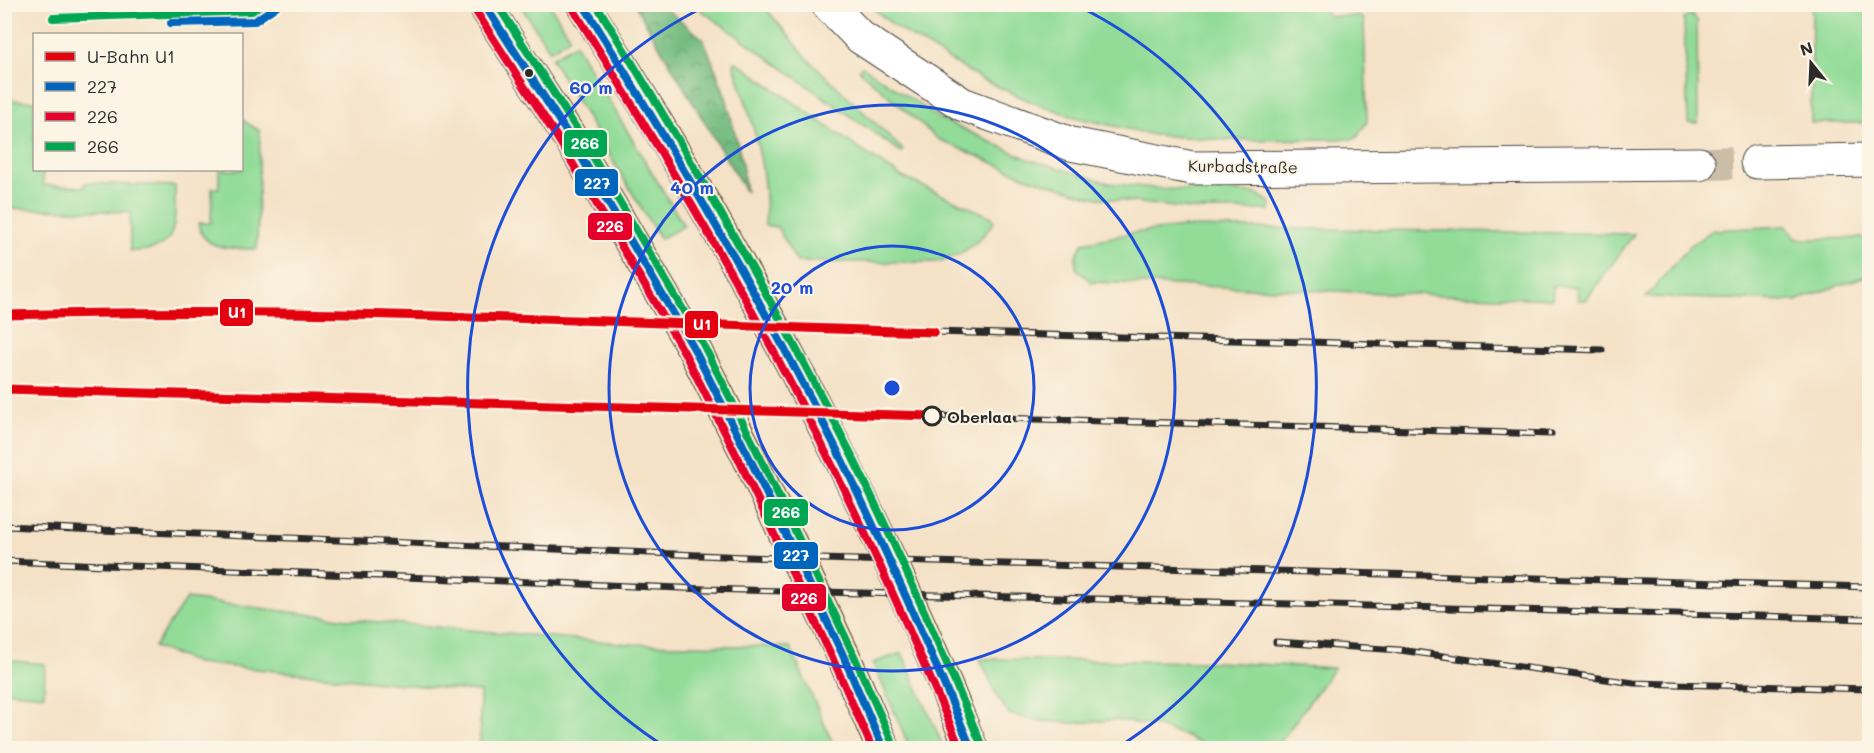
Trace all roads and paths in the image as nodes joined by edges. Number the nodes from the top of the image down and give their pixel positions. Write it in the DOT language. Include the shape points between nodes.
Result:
graph roads {
  1 [pos="484,4"];
  2 [pos="583,4"];
  3 [pos="828,4"];
  4 [pos="1869,160"];
  5 [pos="1757,162"];
  6 [pos="1700,164"];
  7 [pos="883,748"];
  8 [pos="971,748"];
  1 -- 7 [label="main road" via="569,136 693,347 842,653"];
  2 -- 8 [label="main road" via="784,345 844,464"];
  3 -- 6 [label="street, Kurbadstraße" via="861,37 962,104 1071,144 1192,168"];
  4 -- 5 [label="street"];
}
